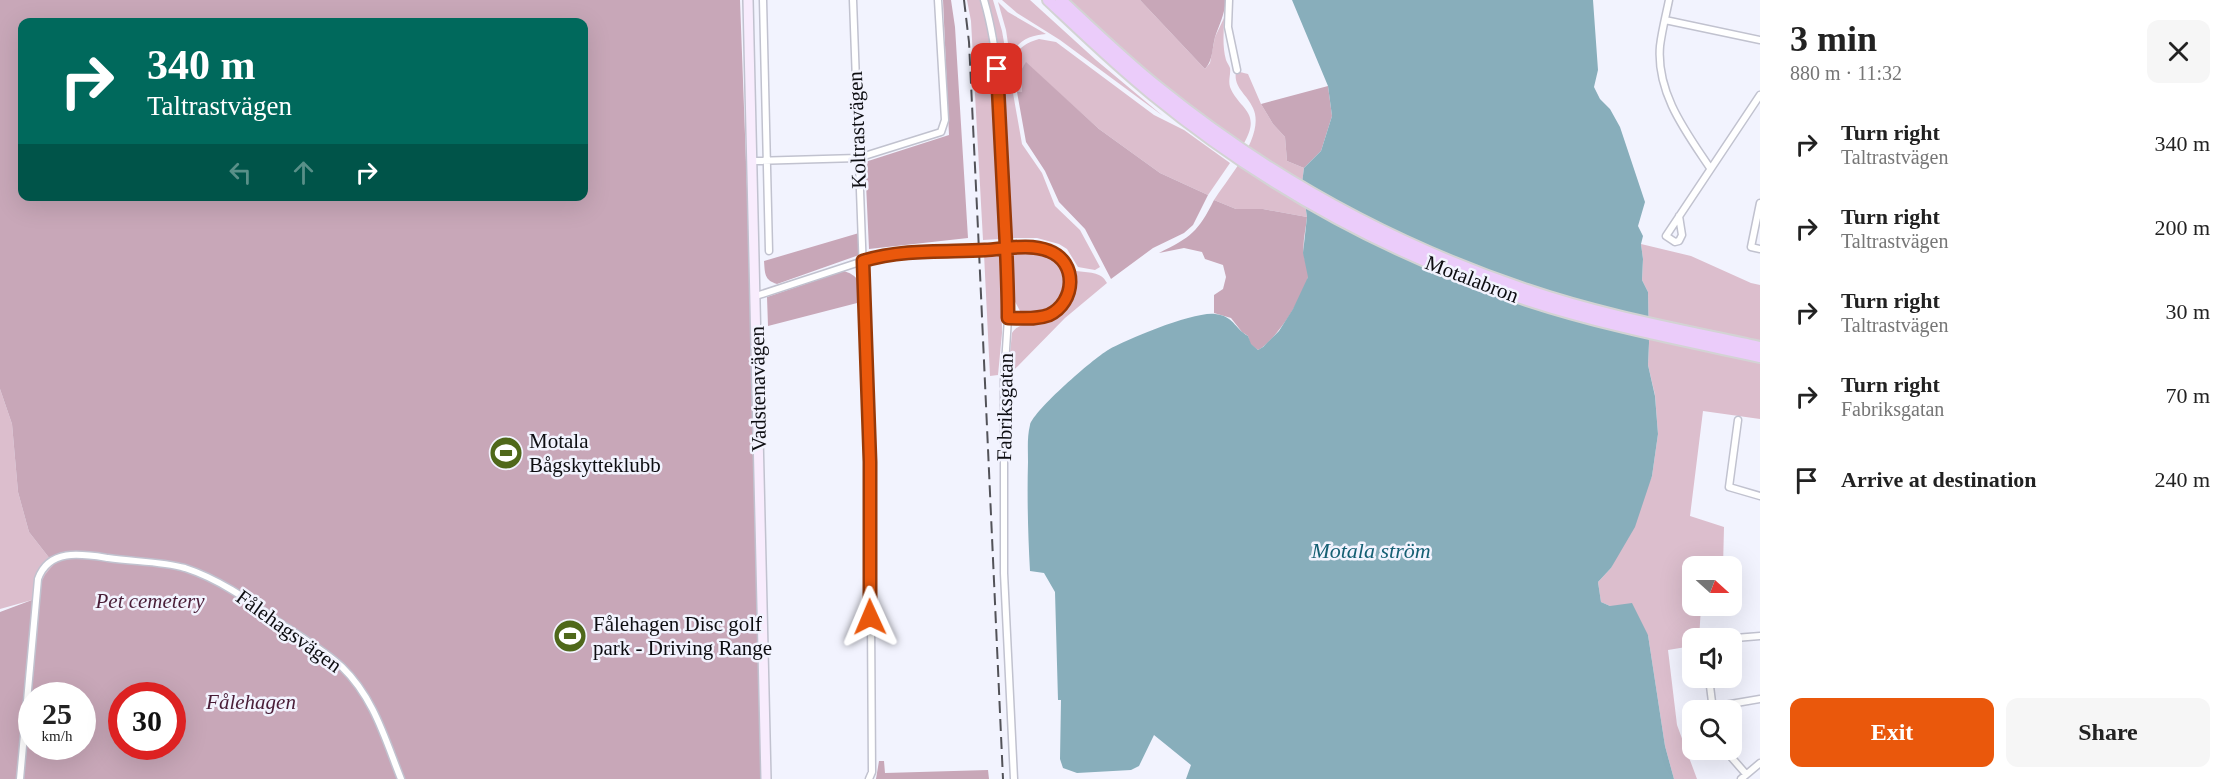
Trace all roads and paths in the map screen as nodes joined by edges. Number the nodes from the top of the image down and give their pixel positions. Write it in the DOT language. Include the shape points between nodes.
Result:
graph roads {
  1 [pos="748,0"];
  2 [pos="763,0"];
  3 [pos="853,0"];
  4 [pos="938,0"];
  5 [pos="984,0"];
  6 [pos="1048,0"];
  7 [pos="1061,0"];
  8 [pos="1229,0"];
  9 [pos="1669,0"];
  10 [pos="1665,20"];
  11 [pos="1760,40"];
  12 [pos="1237,70"];
  13 [pos="1760,95"];
  14 [pos="1212,134"];
  15 [pos="858,158"];
  16 [pos="767,160"];
  17 [pos="752,161"];
  18 [pos="1710,168"];
  19 [pos="1760,203"];
  20 [pos="1679,216"];
  21 [pos="1760,249"];
  22 [pos="769,251"];
  23 [pos="863,261"];
  24 [pos="756,296"];
  25 [pos="1008,318"];
  26 [pos="1760,347"];
  27 [pos="1760,357"];
  28 [pos="1738,420"];
  29 [pos="1760,496"];
  30 [pos="1760,636"];
  31 [pos="1742,637"];
  32 [pos="1760,699"];
  33 [pos="1742,703"];
  34 [pos="1733,760"];
  35 [pos="1760,763"];
  36 [pos="1747,776"];
  37 [pos="20,779"];
  38 [pos="401,779"];
  39 [pos="766,779"];
  40 [pos="869,779"];
  41 [pos="1014,779"];
  1 -- 17 [label="main road, Vadstenavägen"];
  2 -- 16 [label="street"];
  3 -- 15 [label="street, Koltrastvägen"];
  4 -- 15 [label="street" via="943,129 938,134"];
  5 -- 25 [label="street, Fabriksgatan, bridge" via="997,69"];
  6 -- 14 [label="highway" via="1127,73"];
  7 -- 14 [label="highway"];
  8 -- 12 [label="street" via="1228,27"];
  9 -- 10 [label="street"];
  10 -- 11 [label="street"];
  10 -- 18 [label="street" via="1660,57 1670,104"];
  13 -- 18 [label="street"];
  14 -- 26 [label="highway, Motalabron" via="1329,204 1446,260 1587,309"];
  14 -- 27 [label="highway, Motalabron" via="1282,187 1342,221 1443,269 1552,308"];
  15 -- 16 [label="street"];
  15 -- 23 [label="street, Koltrastvägen"];
  16 -- 17 [label="street"];
  16 -- 22 [label="street"];
  17 -- 24 [label="main road, Vadstenavägen"];
  18 -- 20 [label="street"];
  19 -- 21 [label="street" via="1750,247"];
  23 -- 24 [label="street"];
  23 -- 25 [label="street" via="902,253 1031,248 1055,254 1070,275 1066,300 1043,317"];
  23 -- 40 [label="street, Koltrastvägen" via="870,462"];
  24 -- 39 [label="main road, Vadstenavägen"];
  25 -- 41 [label="street, Fabriksgatan" via="1004,380 1004,573"];
  28 -- 29 [label="street" via="1729,487"];
  30 -- 31 [label="street"];
  32 -- 33 [label="street"];
  34 -- 36 [label="street"];
  35 -- 36 [label="street"];
  37 -- 38 [label="street, Fålehagsvägen" via="36,587 46,564 72,555 162,564 201,574 238,593 332,658 357,684 374,710"];
}
